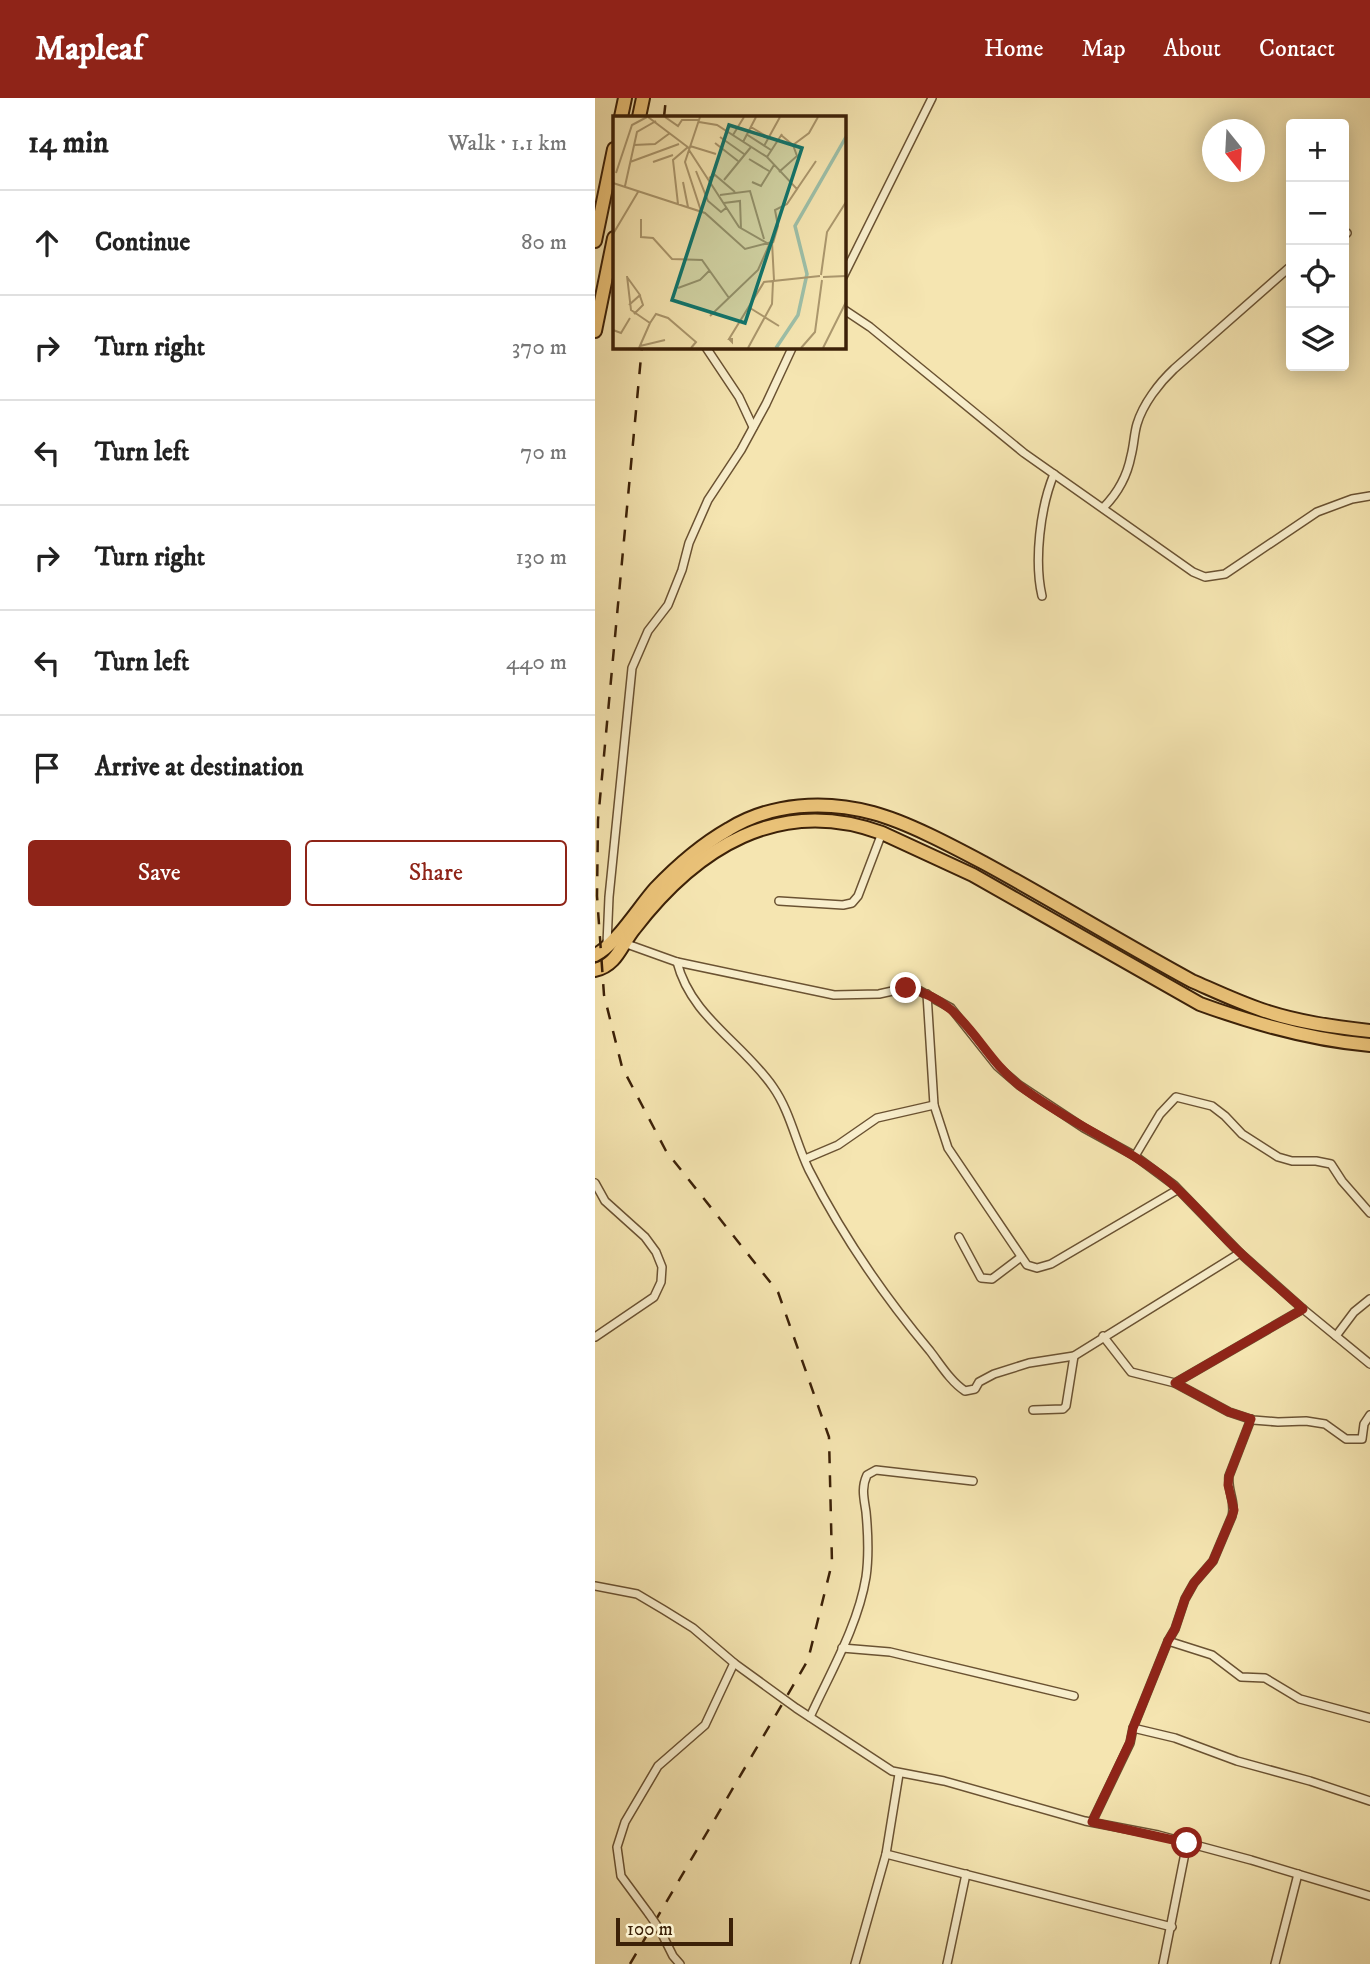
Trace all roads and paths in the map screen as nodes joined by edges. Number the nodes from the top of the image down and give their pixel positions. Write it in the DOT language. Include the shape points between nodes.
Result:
graph roads {
  1 [pos="625,98"];
  2 [pos="643,98"];
  3 [pos="932,98"];
  4 [pos="621,116"];
  5 [pos="639,116"];
  6 [pos="613,154"];
  7 [pos="595,241"];
  8 [pos="613,244"];
  9 [pos="1286,270"];
  10 [pos="845,273"];
  11 [pos="845,310"];
  12 [pos="595,331"];
  13 [pos="706,348"];
  14 [pos="792,348"];
  15 [pos="753,427"];
  16 [pos="1054,474"];
  17 [pos="1370,496"];
  18 [pos="1103,508"];
  19 [pos="1042,596"];
  20 [pos="875,813"];
  21 [pos="869,828"];
  22 [pos="882,833"];
  23 [pos="779,901"];
  24 [pos="624,943"];
  25 [pos="601,952"];
  26 [pos="677,962"];
  27 [pos="595,970"];
  28 [pos="927,994"];
  29 [pos="1370,1031"];
  30 [pos="1370,1046"];
  31 [pos="934,1105"];
  32 [pos="1135,1156"];
  33 [pos="805,1159"];
  34 [pos="595,1183"];
  35 [pos="1177,1190"];
  36 [pos="1370,1213"];
  37 [pos="959,1237"];
  38 [pos="1240,1254"];
  39 [pos="1021,1256"];
  40 [pos="1370,1299"];
  41 [pos="1303,1309"];
  42 [pos="1103,1336"];
  43 [pos="1336,1336"];
  44 [pos="595,1337"];
  45 [pos="1074,1356"];
  46 [pos="1370,1364"];
  47 [pos="1175,1383"];
  48 [pos="1033,1410"];
  49 [pos="1370,1415"];
  50 [pos="1251,1419"];
  51 [pos="973,1481"];
  52 [pos="595,1586"];
  53 [pos="1168,1641"];
  54 [pos="842,1648"];
  55 [pos="734,1663"];
  56 [pos="1074,1696"];
  57 [pos="810,1717"];
  58 [pos="1370,1718"];
  59 [pos="1133,1728"];
  60 [pos="899,1774"];
  61 [pos="1370,1801"];
  62 [pos="1092,1822"];
  63 [pos="1187,1843"];
  64 [pos="886,1854"];
  65 [pos="966,1874"];
  66 [pos="1298,1874"];
  67 [pos="1370,1896"];
  68 [pos="1172,1927"];
  69 [pos="947,1963"];
  70 [pos="680,1964"];
  71 [pos="855,1964"];
  72 [pos="959,1964"];
  73 [pos="1163,1964"];
  74 [pos="1275,1964"];
  1 -- 4 [label="main road"];
  2 -- 5 [label="main road"];
  3 -- 10 [label="street"];
  6 -- 7 [label="main road"];
  8 -- 12 [label="main road"];
  9 -- 18 [label="street" via="1158,388 1139,419 1121,486"];
  11 -- 16 [label="street"];
  13 -- 15 [label="street"];
  14 -- 15 [label="street"];
  15 -- 25 [label="street" via="708,500 668,605 648,631 632,668"];
  16 -- 18 [label="street"];
  16 -- 19 [label="street" via="1041,536"];
  17 -- 18 [label="street" via="1317,512 1225,574 1205,578"];
  20 -- 21 [label="main road"];
  20 -- 25 [label="main road" via="803,806 759,815 731,827 699,848 657,887"];
  20 -- 29 [label="main road" via="943,842 1203,986 1263,1011"];
  21 -- 22 [label="main road"];
  21 -- 24 [label="main road" via="814,820 752,831 700,860 663,895"];
  22 -- 23 [label="street" via="852,903"];
  22 -- 30 [label="main road" via="973,875 1200,1004 1295,1034"];
  24 -- 26 [label="street"];
  24 -- 27 [label="main road" via="610,964"];
  26 -- 28 [label="street" via="834,995 906,988"];
  26 -- 33 [label="street" via="698,1007 776,1091"];
  28 -- 31 [label="street"];
  28 -- 32 [label="street" via="951,1008 997,1066 1019,1085"];
  31 -- 33 [label="street" via="877,1118 838,1145"];
  31 -- 39 [label="street" via="948,1148"];
  32 -- 35 [label="street"];
  32 -- 36 [label="street" via="1176,1097 1212,1106 1242,1134 1278,1157 1331,1164"];
  33 -- 45 [label="street" via="832,1212 893,1308 961,1389 970,1391 994,1374 1029,1363"];
  34 -- 44 [label="street" via="605,1201 645,1237 662,1266 654,1297"];
  35 -- 38 [label="street"];
  35 -- 39 [label="street" via="1051,1264 1037,1268 1027,1265"];
  37 -- 39 [label="street" via="986,1280"];
  38 -- 41 [label="street"];
  38 -- 42 [label="street"];
  40 -- 43 [label="street"];
  41 -- 43 [label="street"];
  41 -- 47 [label="street"];
  42 -- 45 [label="street"];
  42 -- 47 [label="street" via="1131,1372"];
  43 -- 46 [label="street"];
  45 -- 48 [label="street" via="1066,1406"];
  47 -- 50 [label="street"];
  49 -- 50 [label="street" via="1362,1439 1346,1438 1325,1424"];
  50 -- 53 [label="street" via="1229,1476 1232,1516 1213,1561 1185,1599"];
  51 -- 54 [label="street" via="876,1470 867,1475 863,1490 866,1577"];
  52 -- 55 [label="street" via="637,1594 693,1628"];
  53 -- 58 [label="street" via="1212,1655 1241,1677 1265,1678 1300,1699"];
  53 -- 59 [label="street"];
  54 -- 56 [label="street" via="890,1652"];
  54 -- 57 [label="street"];
  55 -- 57 [label="street"];
  55 -- 70 [label="street, bridge" via="705,1725 657,1766 625,1822 617,1847 621,1876"];
  57 -- 60 [label="street"];
  59 -- 61 [label="street"];
  59 -- 62 [label="street"];
  60 -- 62 [label="street" via="944,1781"];
  60 -- 64 [label="street"];
  62 -- 63 [label="street"];
  63 -- 66 [label="street"];
  63 -- 68 [label="street"];
  64 -- 65 [label="street"];
  64 -- 71 [label="street"];
  65 -- 68 [label="street"];
  65 -- 69 [label="street"];
  66 -- 67 [label="street"];
  66 -- 74 [label="street"];
  68 -- 73 [label="street"];
  69 -- 72 [label="street"];
}
